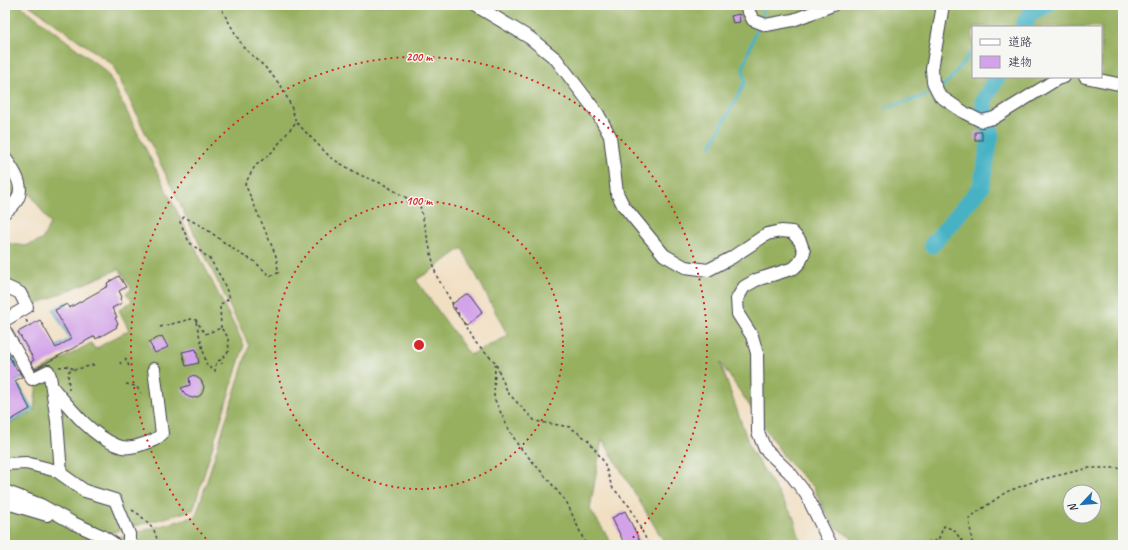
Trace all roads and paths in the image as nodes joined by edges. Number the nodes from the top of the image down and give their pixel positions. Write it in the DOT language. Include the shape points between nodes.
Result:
graph roads {
  1 [pos="219,5"];
  2 [pos="475,5"];
  3 [pos="746,5"];
  4 [pos="833,5"];
  5 [pos="943,5"];
  6 [pos="1061,78"];
  7 [pos="1090,78"];
  8 [pos="1123,85"];
  9 [pos="296,122"];
  10 [pos="5,158"];
  11 [pos="5,174"];
  12 [pos="20,188"];
  13 [pos="7,210"];
  14 [pos="5,286"];
  15 [pos="24,317"];
  16 [pos="5,320"];
  17 [pos="196,320"];
  18 [pos="29,326"];
  19 [pos="160,327"];
  20 [pos="221,328"];
  21 [pos="5,331"];
  22 [pos="125,358"];
  23 [pos="221,360"];
  24 [pos="495,362"];
  25 [pos="97,364"];
  26 [pos="222,364"];
  27 [pos="130,368"];
  28 [pos="74,369"];
  29 [pos="154,369"];
  30 [pos="48,371"];
  31 [pos="68,374"];
  32 [pos="126,384"];
  33 [pos="52,387"];
  34 [pos="141,393"];
  35 [pos="5,464"];
  36 [pos="1123,469"];
  37 [pos="61,474"];
  38 [pos="5,492"];
  39 [pos="115,500"];
  40 [pos="5,501"];
  41 [pos="73,523"];
  42 [pos="114,545"];
  43 [pos="126,545"];
  44 [pos="157,545"];
  45 [pos="586,545"];
  46 [pos="648,545"];
  47 [pos="831,545"];
  48 [pos="916,545"];
  49 [pos="965,545"];
  1 -- 9 [label="path" via="243,46 282,87"];
  2 -- 47 [label="street" via="530,38 556,59 598,114 610,136 617,193 623,205 664,255 685,267 708,270 768,234 792,232 800,241 804,252 800,262 794,268 756,280 744,287 737,299 738,314 752,336 757,353 758,432 765,449 790,473 806,494"];
  3 -- 4 [label="street" via="753,20 765,25 793,20"];
  5 -- 6 [label="street" via="932,69 933,82 940,94 965,113 981,120 994,118"];
  7 -- 8 [label="street"];
  9 -- 20 [label="path" via="272,152 255,166 245,184 277,259 278,273 270,276 254,261 240,254 202,226 184,217 180,222 189,242 210,259 230,298 220,305"];
  9 -- 24 [label="path" via="332,158 420,206 436,275 476,344"];
  10 -- 12 [label="street" via="20,182"];
  11 -- 12 [label="street"];
  12 -- 13 [label="street" via="16,202"];
  14 -- 16 [label="street" via="20,293 27,306"];
  15 -- 18 [label="path"];
  17 -- 19 [label="path"];
  17 -- 20 [label="path" via="205,334"];
  17 -- 23 [label="path" via="207,366 215,371 217,361"];
  20 -- 23 [label="path" via="228,337 229,351"];
  21 -- 30 [label="street" via="32,379"];
  22 -- 27 [label="path"];
  23 -- 26 [label="path"];
  24 -- 45 [label="path" via="494,398 507,426 518,445 567,503"];
  24 -- 46 [label="path" via="508,392 535,421 570,427 589,441 604,462 612,487 630,507"];
  25 -- 28 [label="path"];
  28 -- 30 [label="path" via="67,366"];
  28 -- 31 [label="path"];
  29 -- 33 [label="street" via="162,434 157,440 138,446 117,446 92,431"];
  30 -- 33 [label="street"];
  32 -- 34 [label="path" via="136,386"];
  33 -- 37 [label="street"];
  35 -- 37 [label="street" via="26,463"];
  36 -- 49 [label="path" via="1089,468 1035,481 1006,492 970,518 972,542"];
  37 -- 39 [label="street" via="85,491"];
  38 -- 41 [label="street" via="40,505"];
  39 -- 43 [label="street" via="129,534"];
  39 -- 44 [label="path" via="140,515 154,530"];
  40 -- 41 [label="street"];
  41 -- 42 [label="street" via="102,536"];
  48 -- 49 [label="path" via="938,540 944,526 954,530"];
}
